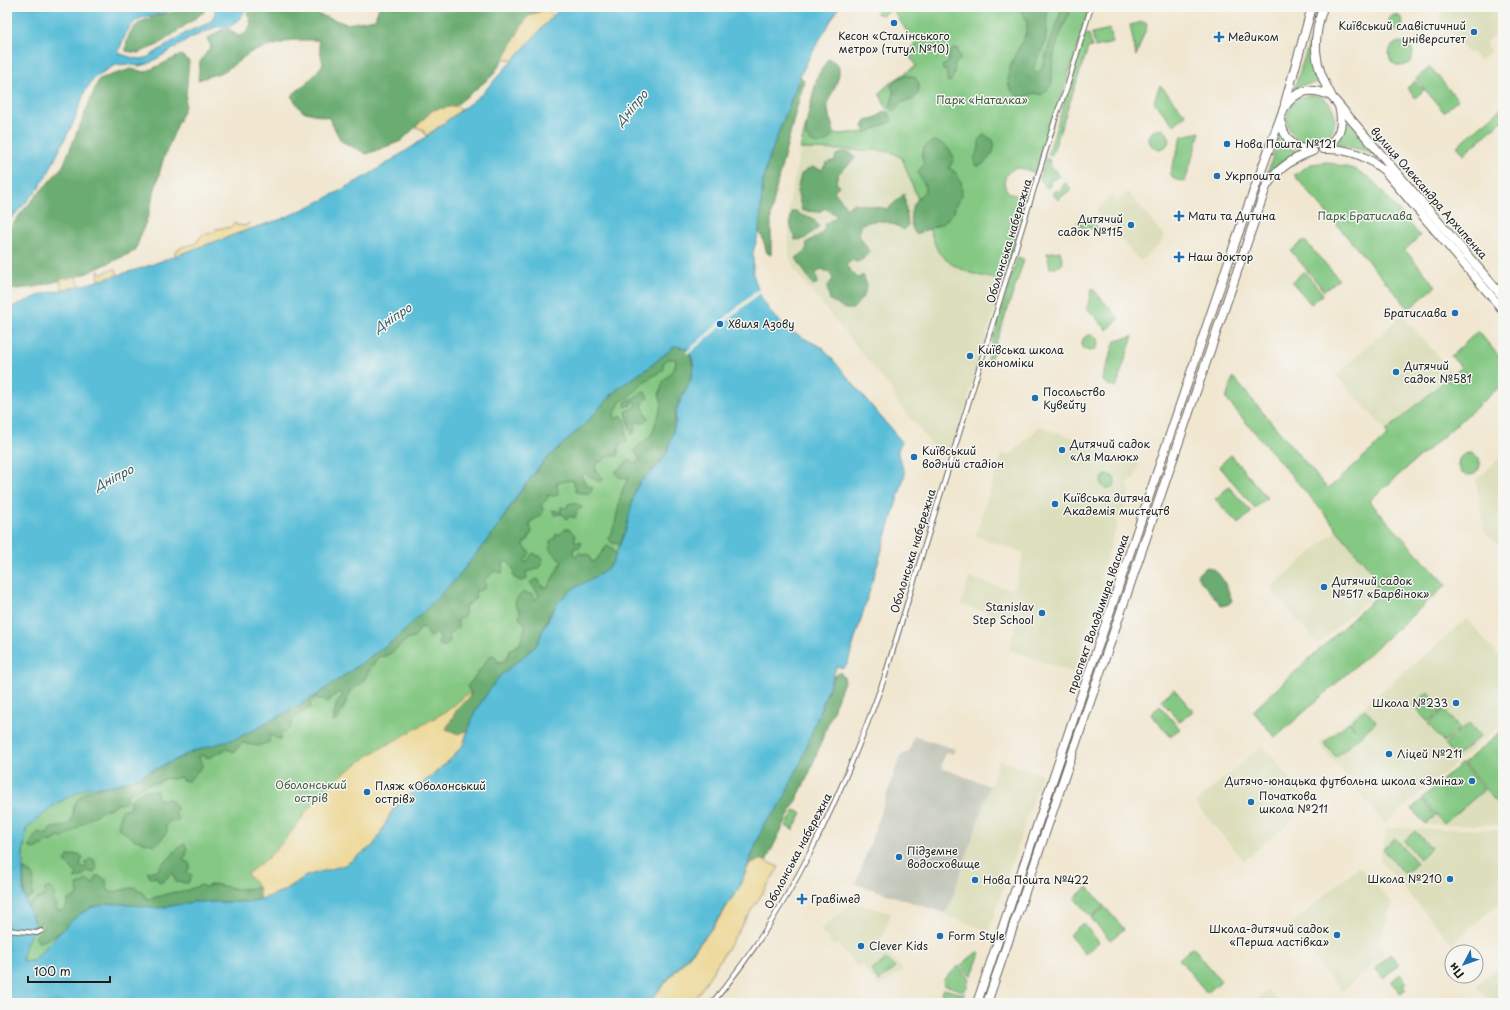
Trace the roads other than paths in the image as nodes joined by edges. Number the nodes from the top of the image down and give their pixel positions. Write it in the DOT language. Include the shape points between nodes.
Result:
graph roads {
  1 [pos="1091,7"];
  2 [pos="1312,7"];
  3 [pos="1323,7"];
  4 [pos="1331,96"];
  5 [pos="1339,104"];
  6 [pos="1284,108"];
  7 [pos="1280,120"];
  8 [pos="1323,149"];
  9 [pos="1313,151"];
  10 [pos="1503,297"];
  11 [pos="1503,310"];
  12 [pos="1166,448"];
  13 [pos="1176,452"];
  14 [pos="7,930"];
  15 [pos="39,932"];
  16 [pos="712,1003"];
  17 [pos="978,1003"];
  18 [pos="987,1003"];
  1 -- 16 [label="street, Оболонська набережна" via="884,678 869,718 842,787 795,880 762,938"];
  2 -- 6 [label="main road"];
  3 -- 4 [label="main road" via="1316,38 1316,54 1318,69"];
  4 -- 5 [label="main road"];
  4 -- 6 [label="main road" via="1314,90 1305,91 1296,94"];
  5 -- 8 [label="main road" via="1342,126 1333,143"];
  5 -- 10 [label="main road, вулиця Олександра Архипенка"];
  6 -- 7 [label="main road"];
  7 -- 9 [label="main road" via="1287,139 1294,146"];
  7 -- 12 [label="main road, проспект Володимира Івасюка" via="1237,237"];
  8 -- 9 [label="main road"];
  8 -- 11 [label="main road, вулиця Олександра Архипенка" via="1338,148 1361,154 1384,170"];
  9 -- 13 [label="main road, проспект Володимира Івасюка" via="1289,162 1271,178 1266,187"];
  12 -- 13 [label="main road"];
  12 -- 17 [label="main road, проспект Володимира Івасюка"];
  13 -- 18 [label="main road, проспект Володимира Івасюка"];
  14 -- 15 [label="street"];
}
